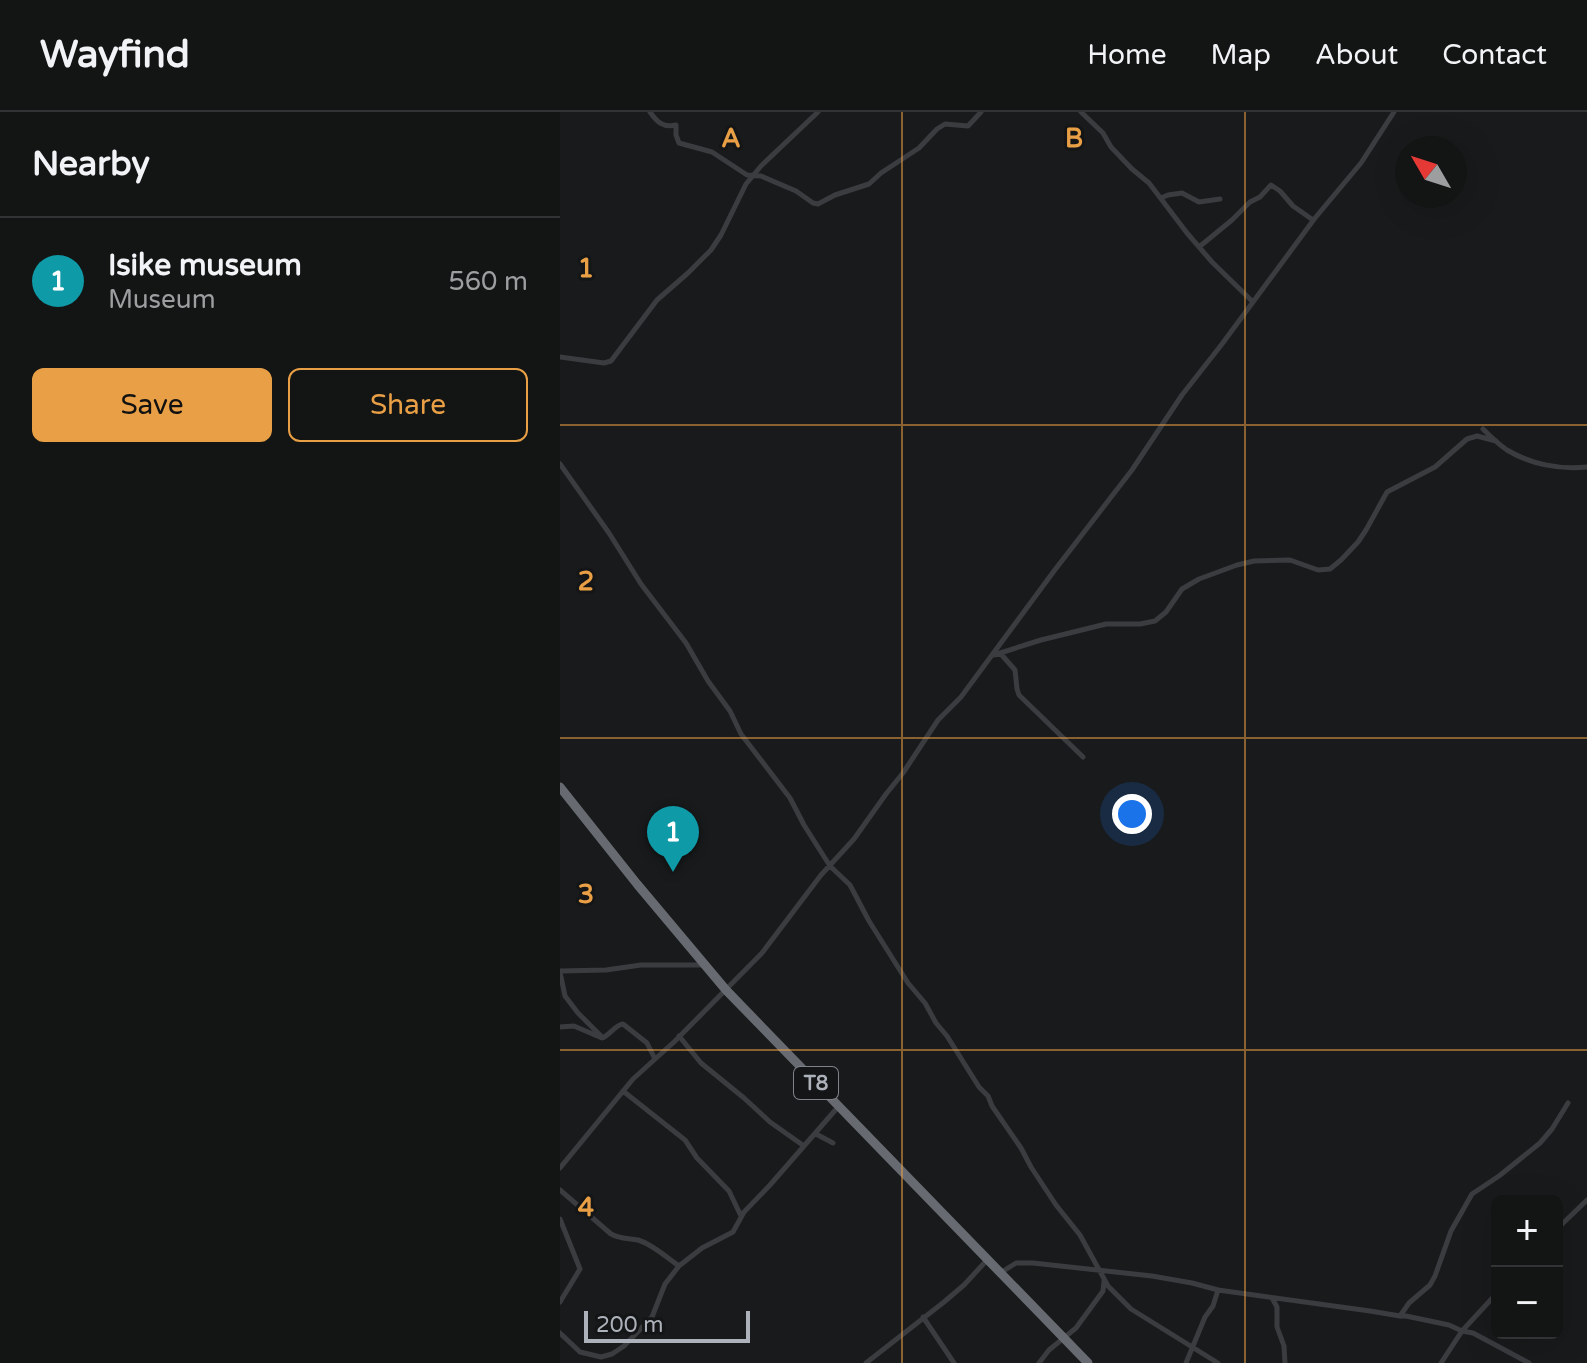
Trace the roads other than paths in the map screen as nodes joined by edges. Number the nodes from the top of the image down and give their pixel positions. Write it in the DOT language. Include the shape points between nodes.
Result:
graph roads {
  1 [pos="650,112"];
  2 [pos="818,112"];
  3 [pos="949,112"];
  4 [pos="981,112"];
  5 [pos="1081,112"];
  6 [pos="1394,112"];
  7 [pos="948,123"];
  8 [pos="752,176"];
  9 [pos="1161,198"];
  10 [pos="1220,199"];
  11 [pos="1313,220"];
  12 [pos="1199,247"];
  13 [pos="1253,302"];
  14 [pos="560,357"];
  15 [pos="1483,429"];
  16 [pos="1496,441"];
  17 [pos="560,464"];
  18 [pos="1587,467"];
  19 [pos="1000,653"];
  20 [pos="993,655"];
  21 [pos="1083,757"];
  22 [pos="560,787"];
  23 [pos="830,866"];
  24 [pos="704,965"];
  25 [pos="560,972"];
  26 [pos="726,990"];
  27 [pos="560,1027"];
  28 [pos="679,1036"];
  29 [pos="602,1038"];
  30 [pos="655,1060"];
  31 [pos="623,1091"];
  32 [pos="1568,1103"];
  33 [pos="839,1106"];
  34 [pos="816,1134"];
  35 [pos="833,1143"];
  36 [pos="804,1146"];
  37 [pos="560,1168"];
  38 [pos="560,1190"];
  39 [pos="1587,1200"];
  40 [pos="741,1217"];
  41 [pos="560,1219"];
  42 [pos="1563,1223"];
  43 [pos="988,1259"];
  44 [pos="679,1266"];
  45 [pos="1101,1271"];
  46 [pos="1000,1273"];
  47 [pos="1104,1280"];
  48 [pos="1218,1290"];
  49 [pos="1272,1297"];
  50 [pos="1491,1300"];
  51 [pos="560,1302"];
  52 [pos="1400,1316"];
  53 [pos="923,1317"];
  54 [pos="1462,1331"];
  55 [pos="560,1333"];
  56 [pos="1064,1339"];
  57 [pos="1192,1347"];
  58 [pos="866,1363"];
  59 [pos="954,1363"];
  60 [pos="1039,1363"];
  61 [pos="1088,1363"];
  62 [pos="1186,1363"];
  63 [pos="1218,1363"];
  64 [pos="1285,1363"];
  65 [pos="1441,1363"];
  66 [pos="1529,1363"];
  1 -- 8 [label="street" via="658,123 676,126 679,143 717,155"];
  2 -- 8 [label="street"];
  3 -- 7 [label="street"];
  4 -- 7 [label="street" via="968,126"];
  5 -- 9 [label="street"];
  6 -- 11 [label="street" via="1361,163"];
  7 -- 8 [label="street" via="869,184 821,203"];
  8 -- 14 [label="street" via="711,250 657,300 611,361"];
  9 -- 10 [label="street" via="1182,193 1199,202"];
  9 -- 12 [label="street"];
  11 -- 12 [label="street" via="1272,184"];
  11 -- 13 [label="street"];
  12 -- 13 [label="street"];
  13 -- 20 [label="street"];
  15 -- 16 [label="street"];
  16 -- 18 [label="street" via="1533,462"];
  16 -- 19 [label="street" via="1467,439 1435,467 1387,492 1358,542 1330,569 1290,560 1237,565 1182,589 1155,621 1106,624"];
  17 -- 23 [label="street" via="686,643"];
  19 -- 20 [label="street"];
  19 -- 21 [label="street" via="1015,670 1019,695"];
  20 -- 23 [label="street"];
  22 -- 24 [label="highway, T8"];
  23 -- 26 [label="street"];
  23 -- 45 [label="street" via="850,885 908,983"];
  24 -- 25 [label="street"];
  24 -- 26 [label="highway, T8"];
  25 -- 29 [label="street" via="565,996"];
  26 -- 28 [label="street"];
  26 -- 33 [label="highway, T8"];
  27 -- 29 [label="street" via="574,1026"];
  28 -- 30 [label="street"];
  28 -- 36 [label="street" via="701,1063"];
  29 -- 30 [label="street" via="623,1024 647,1043"];
  30 -- 31 [label="street"];
  31 -- 37 [label="street"];
  31 -- 40 [label="street" via="685,1140 729,1191"];
  32 -- 52 [label="street" via="1540,1143 1472,1194 1430,1285"];
  33 -- 34 [label="street"];
  33 -- 43 [label="highway, T8"];
  34 -- 35 [label="street"];
  34 -- 36 [label="street"];
  36 -- 40 [label="street"];
  38 -- 44 [label="street" via="611,1234 638,1240"];
  39 -- 42 [label="street"];
  40 -- 44 [label="street" via="733,1232"];
  41 -- 51 [label="street" via="580,1269"];
  43 -- 46 [label="highway, T8"];
  43 -- 53 [label="street"];
  44 -- 55 [label="street" via="649,1322 617,1352 601,1357 580,1352"];
  45 -- 46 [label="street" via="1023,1262"];
  45 -- 47 [label="street"];
  45 -- 48 [label="street"];
  46 -- 56 [label="highway, T8"];
  47 -- 56 [label="street" via="1103,1291"];
  47 -- 57 [label="street" via="1131,1309"];
  48 -- 49 [label="street"];
  48 -- 57 [label="street"];
  49 -- 52 [label="street"];
  49 -- 64 [label="street"];
  50 -- 54 [label="street"];
  52 -- 54 [label="street"];
  53 -- 58 [label="street"];
  53 -- 59 [label="street"];
  54 -- 65 [label="street"];
  54 -- 66 [label="street"];
  56 -- 60 [label="street"];
  56 -- 61 [label="highway, T8"];
  57 -- 62 [label="street"];
  57 -- 63 [label="street"];
}
